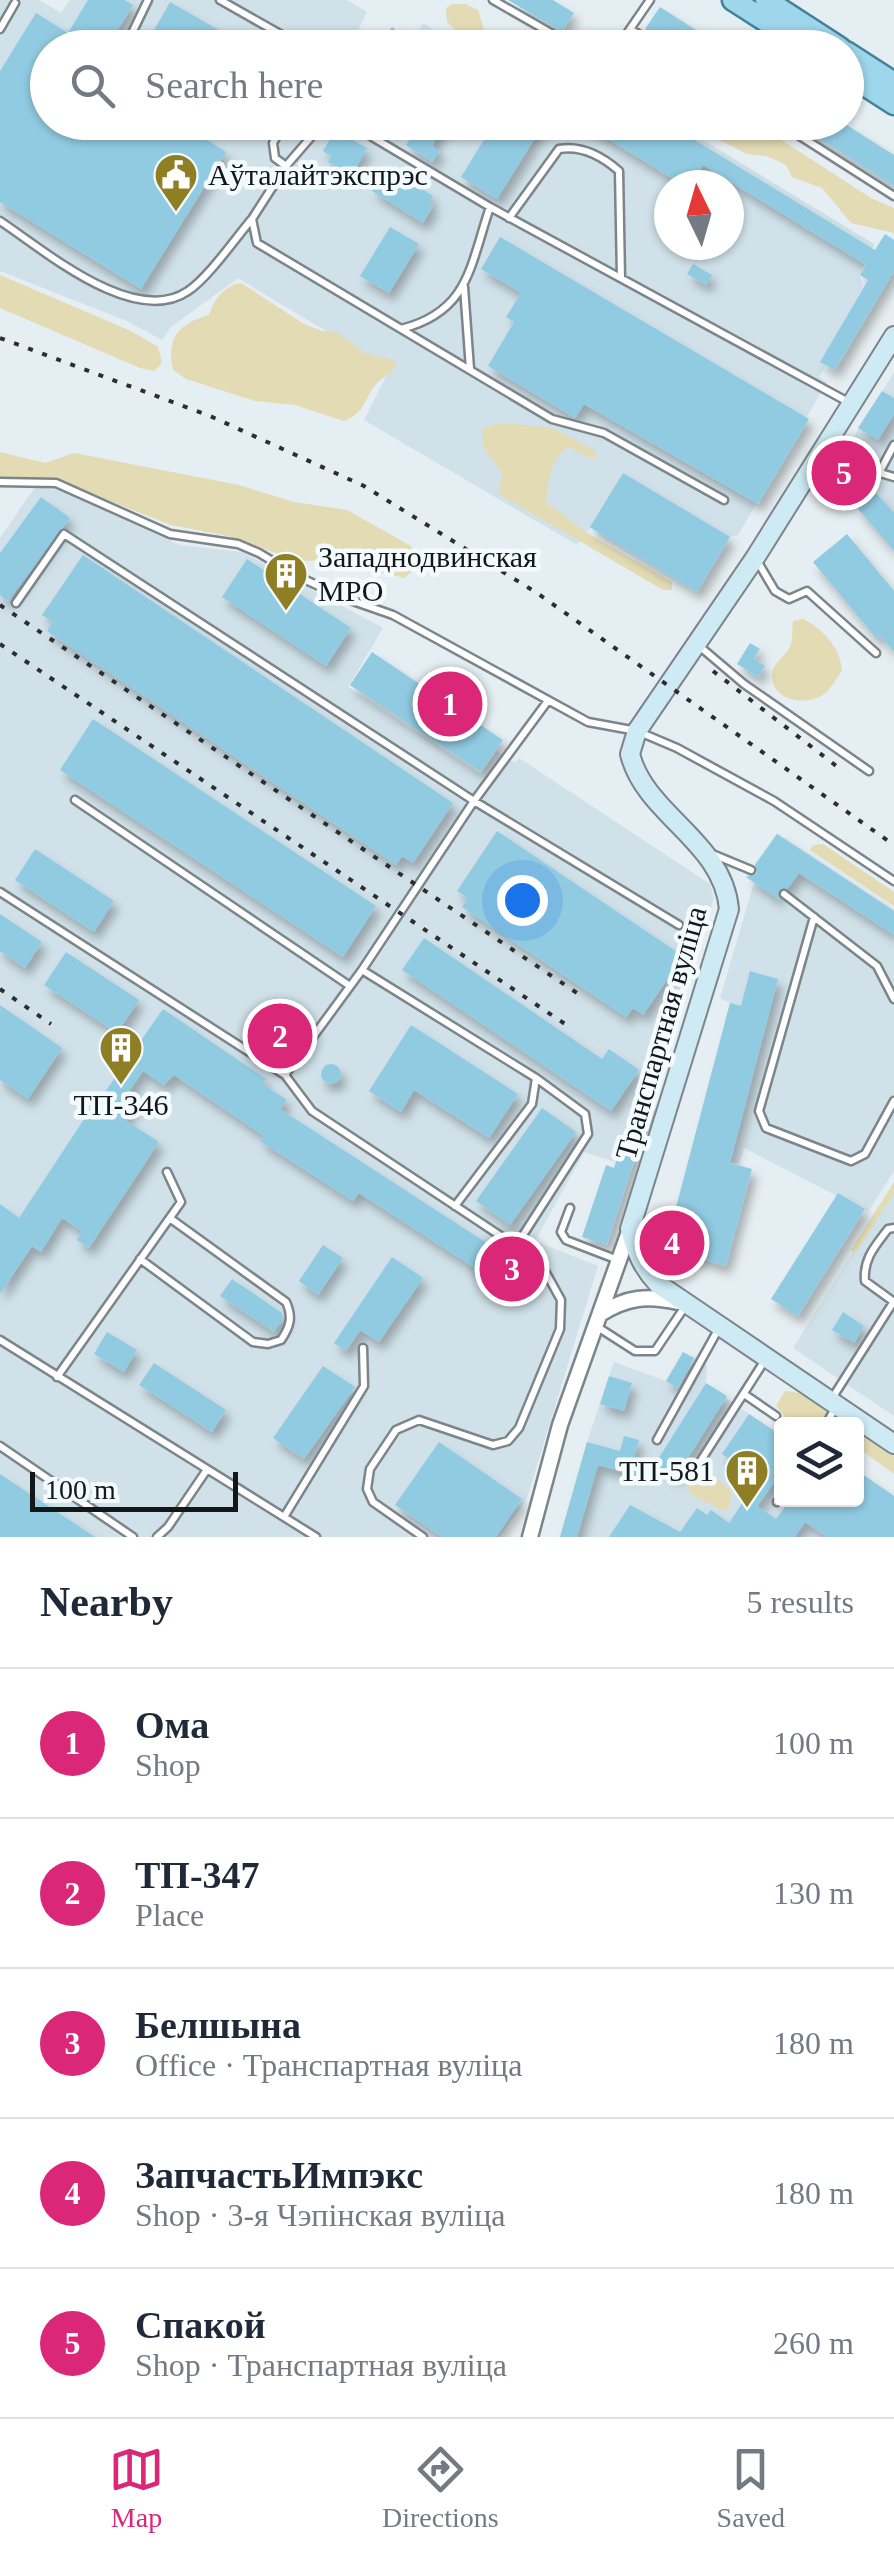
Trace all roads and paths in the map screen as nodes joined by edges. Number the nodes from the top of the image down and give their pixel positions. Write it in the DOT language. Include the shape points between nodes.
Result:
graph roads {
  1 [pos="148,0"];
  2 [pos="220,0"];
  3 [pos="493,0"];
  4 [pos="650,0"];
  5 [pos="733,0"];
  6 [pos="766,0"];
  7 [pos="15,2"];
  8 [pos="0,29"];
  9 [pos="133,30"];
  10 [pos="273,30"];
  11 [pos="546,30"];
  12 [pos="632,30"];
  13 [pos="780,30"];
  14 [pos="812,30"];
  15 [pos="864,63"];
  16 [pos="894,82"];
  17 [pos="864,84"];
  18 [pos="894,104"];
  19 [pos="275,140"];
  20 [pos="308,140"];
  21 [pos="377,140"];
  22 [pos="806,140"];
  23 [pos="286,166"];
  24 [pos="894,196"];
  25 [pos="490,207"];
  26 [pos="509,218"];
  27 [pos="252,220"];
  28 [pos="0,221"];
  29 [pos="621,278"];
  30 [pos="464,284"];
  31 [pos="400,329"];
  32 [pos="894,336"];
  33 [pos="470,370"];
  34 [pos="851,403"];
  35 [pos="894,445"];
  36 [pos="862,468"];
  37 [pos="879,473"];
  38 [pos="894,478"];
  39 [pos="0,482"];
  40 [pos="724,500"];
  41 [pos="755,558"];
  42 [pos="16,603"];
  43 [pos="697,644"];
  44 [pos="876,653"];
  45 [pos="547,702"];
  46 [pos="638,731"];
  47 [pos="869,772"];
  48 [pos="75,800"];
  49 [pos="474,800"];
  50 [pos="704,851"];
  51 [pos="751,870"];
  52 [pos="894,881"];
  53 [pos="0,892"];
  54 [pos="784,894"];
  55 [pos="814,917"];
  56 [pos="679,925"];
  57 [pos="362,970"];
  58 [pos="350,986"];
  59 [pos="894,999"];
  60 [pos="285,1075"];
  61 [pos="536,1078"];
  62 [pos="894,1100"];
  63 [pos="166,1172"];
  64 [pos="455,1206"];
  65 [pos="570,1208"];
  66 [pos="171,1219"];
  67 [pos="894,1228"];
  68 [pos="630,1229"];
  69 [pos="516,1246"];
  70 [pos="140,1259"];
  71 [pos="619,1261"];
  72 [pos="894,1302"];
  73 [pos="687,1304"];
  74 [pos="597,1320"];
  75 [pos="720,1327"];
  76 [pos="0,1340"];
  77 [pos="363,1348"];
  78 [pos="766,1359"];
  79 [pos="58,1377"];
  80 [pos="744,1394"];
  81 [pos="833,1404"];
  82 [pos="776,1416"];
  83 [pos="828,1417"];
  84 [pos="657,1440"];
  85 [pos="894,1444"];
  86 [pos="0,1446"];
  87 [pos="700,1462"];
  88 [pos="206,1471"];
  89 [pos="284,1517"];
  90 [pos="132,1537"];
  91 [pos="157,1537"];
  92 [pos="316,1537"];
  93 [pos="423,1537"];
  94 [pos="530,1537"];
  1 -- 9 [label="lane"];
  2 -- 10 [label="lane"];
  3 -- 11 [label="lane"];
  4 -- 12 [label="lane"];
  5 -- 13 [label="main road"];
  6 -- 14 [label="main road"];
  7 -- 8 [label="lane"];
  15 -- 16 [label="main road"];
  17 -- 18 [label="main road"];
  19 -- 23 [label="lane" via="275,158"];
  20 -- 23 [label="lane"];
  21 -- 25 [label="lane"];
  22 -- 24 [label="lane"];
  23 -- 27 [label="lane"];
  25 -- 26 [label="lane"];
  25 -- 30 [label="lane"];
  26 -- 29 [label="lane"];
  26 -- 29 [label="lane" via="559,150 574,147 605,158 619,171"];
  27 -- 28 [label="lane" via="188,291 159,302 99,288"];
  27 -- 31 [label="lane" via="256,243"];
  29 -- 34 [label="lane"];
  30 -- 31 [label="lane" via="444,312"];
  30 -- 33 [label="lane"];
  31 -- 33 [label="lane"];
  32 -- 34 [label="main road"];
  33 -- 40 [label="lane" via="552,419 604,434"];
  34 -- 41 [label="main road" via="833,450"];
  35 -- 37 [label="lane"];
  36 -- 37 [label="lane"];
  37 -- 38 [label="lane"];
  39 -- 45 [label="lane" via="56,483 170,534 238,544 393,615"];
  41 -- 43 [label="main road"];
  41 -- 44 [label="lane" via="775,591 789,600 808,591"];
  42 -- 49 [label="lane" via="64,534"];
  43 -- 46 [label="main road"];
  43 -- 47 [label="lane"];
  45 -- 46 [label="lane" via="588,722"];
  45 -- 49 [label="lane"];
  46 -- 50 [label="main road, Транспартная вуліца" via="633,768"];
  46 -- 52 [label="lane" via="774,801"];
  48 -- 58 [label="lane"];
  49 -- 56 [label="lane"];
  49 -- 57 [label="lane"];
  50 -- 51 [label="lane"];
  50 -- 68 [label="main road, Транспартная вуліца" via="726,887 729,909"];
  53 -- 60 [label="lane"];
  54 -- 55 [label="lane"];
  55 -- 59 [label="lane" via="877,966"];
  55 -- 62 [label="lane" via="759,1111 766,1128 851,1161 865,1154"];
  57 -- 58 [label="lane"];
  57 -- 61 [label="lane"];
  58 -- 60 [label="lane"];
  60 -- 64 [label="lane" via="312,1111"];
  61 -- 64 [label="lane" via="532,1104"];
  61 -- 69 [label="lane" via="585,1114 588,1134"];
  63 -- 66 [label="lane" via="181,1202"];
  64 -- 69 [label="lane"];
  65 -- 71 [label="lane" via="566,1240"];
  66 -- 70 [label="lane"];
  66 -- 70 [label="lane" via="286,1302 291,1313 281,1340 254,1342"];
  67 -- 72 [label="lane" via="867,1257 864,1280"];
  68 -- 71 [label="street, Транспартная вуліца"];
  68 -- 73 [label="main road" via="643,1268"];
  69 -- 93 [label="lane" via="540,1262 561,1300 560,1329 520,1428 508,1442 493,1445 419,1420 396,1430 370,1470 373,1502"];
  70 -- 79 [label="lane"];
  71 -- 74 [label="street, Транспартная вуліца"];
  72 -- 81 [label="lane"];
  73 -- 74 [label="street" via="639,1296 618,1302"];
  73 -- 74 [label="lane" via="655,1351 635,1351"];
  73 -- 75 [label="main road"];
  74 -- 94 [label="street, Транспартная вуліца"];
  75 -- 78 [label="main road"];
  75 -- 84 [label="lane"];
  76 -- 79 [label="lane"];
  77 -- 89 [label="lane" via="364,1386"];
  78 -- 80 [label="lane"];
  78 -- 81 [label="main road"];
  79 -- 88 [label="lane"];
  80 -- 82 [label="lane"];
  80 -- 87 [label="lane"];
  81 -- 83 [label="lane"];
  81 -- 85 [label="main road"];
  86 -- 90 [label="lane"];
  88 -- 89 [label="lane"];
  88 -- 91 [label="lane"];
  89 -- 92 [label="lane"];
}
